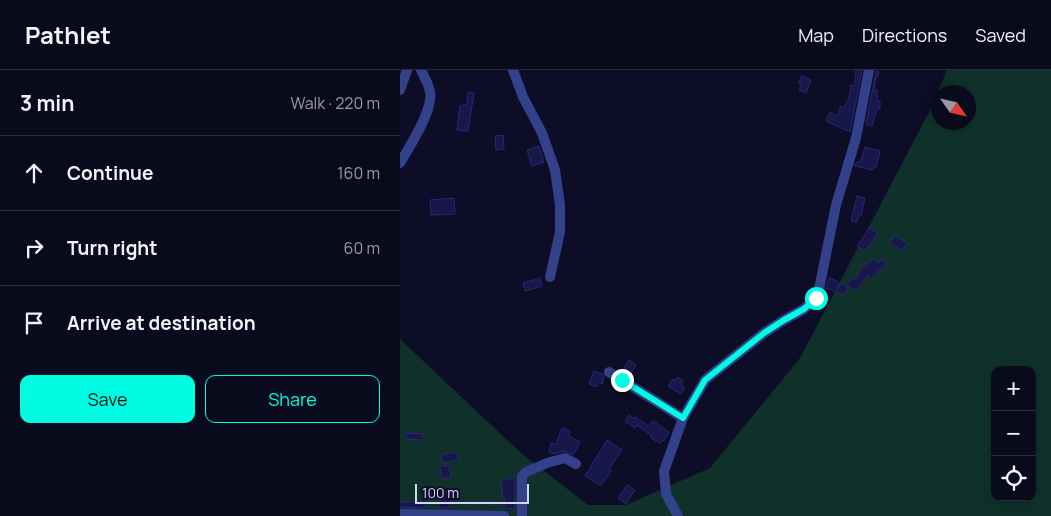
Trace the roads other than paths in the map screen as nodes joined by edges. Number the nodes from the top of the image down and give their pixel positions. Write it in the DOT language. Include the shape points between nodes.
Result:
graph roads {
  1 [pos="407,70"];
  2 [pos="420,70"];
  3 [pos="513,70"];
  4 [pos="869,70"];
  5 [pos="400,90"];
  6 [pos="400,163"];
  7 [pos="550,277"];
  8 [pos="608,372"];
  9 [pos="683,418"];
  10 [pos="576,464"];
  11 [pos="400,514"];
  12 [pos="504,516"];
  13 [pos="522,516"];
  14 [pos="678,516"];
  1 -- 5 [label="street"];
  2 -- 6 [label="street" via="431,98 420,130"];
  3 -- 7 [label="street" via="555,170 560,232"];
  4 -- 9 [label="street" via="856,138 836,205 816,298 764,333 705,380"];
  8 -- 9 [label="street"];
  9 -- 14 [label="street" via="664,471 666,494"];
  10 -- 13 [label="street" via="565,458 526,472 521,479"];
  11 -- 12 [label="street"];
}
